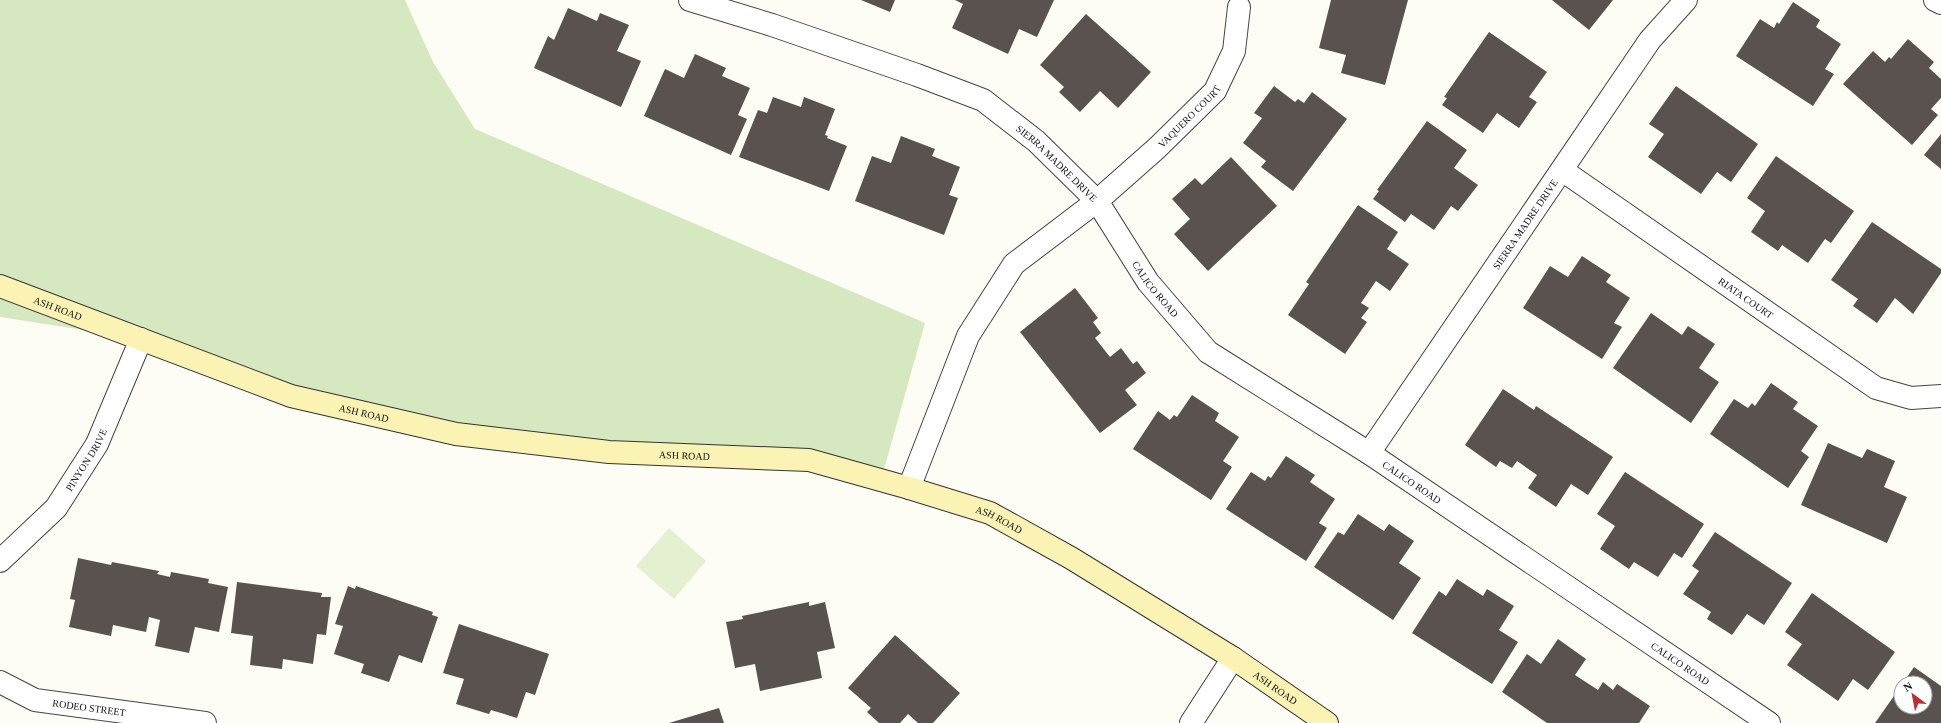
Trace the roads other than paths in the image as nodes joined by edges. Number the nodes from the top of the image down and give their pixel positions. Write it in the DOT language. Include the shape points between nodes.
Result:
graph roads {
  1 [pos="690,0"];
  2 [pos="1686,0"];
  3 [pos="1935,0"];
  4 [pos="1941,3"];
  5 [pos="1239,7"];
  6 [pos="1562,170"];
  7 [pos="1097,201"];
  8 [pos="0,286"];
  9 [pos="141,339"];
  10 [pos="1941,396"];
  11 [pos="1369,453"];
  12 [pos="909,488"];
  13 [pos="0,561"];
  14 [pos="1233,658"];
  15 [pos="0,682"];
  16 [pos="205,723"];
  17 [pos="1191,723"];
  18 [pos="1327,723"];
  19 [pos="1769,723"];
  1 -- 7 [label="street, SIERRA MADRE DRIVE" via="772,25 983,100 1036,141"];
  2 -- 6 [label="street, SIERRA MADRE DRIVE" via="1650,40"];
  3 -- 4 [label="street"];
  5 -- 7 [label="street, VAQUERO COURT" via="1234,52 1215,91 1157,148"];
  6 -- 10 [label="street, RIATA COURT" via="1876,388 1911,398"];
  6 -- 11 [label="street, SIERRA MADRE DRIVE"];
  7 -- 11 [label="street, CALICO ROAD" via="1148,282 1208,352"];
  7 -- 12 [label="street, SIERRA MADRE DRIVE" via="1014,264 968,336"];
  8 -- 9 [label="main road, ASH ROAD"];
  9 -- 12 [label="main road, ASH ROAD" via="291,396 456,434 609,452 809,460"];
  9 -- 13 [label="street, PINYON DRIVE" via="97,444 56,508"];
  11 -- 19 [label="street, CALICO ROAD"];
  12 -- 14 [label="main road, ASH ROAD" via="990,513 1071,558"];
  14 -- 17 [label="street"];
  14 -- 18 [label="main road, ASH ROAD"];
  15 -- 16 [label="street, RODEO STREET" via="35,700"];
}
